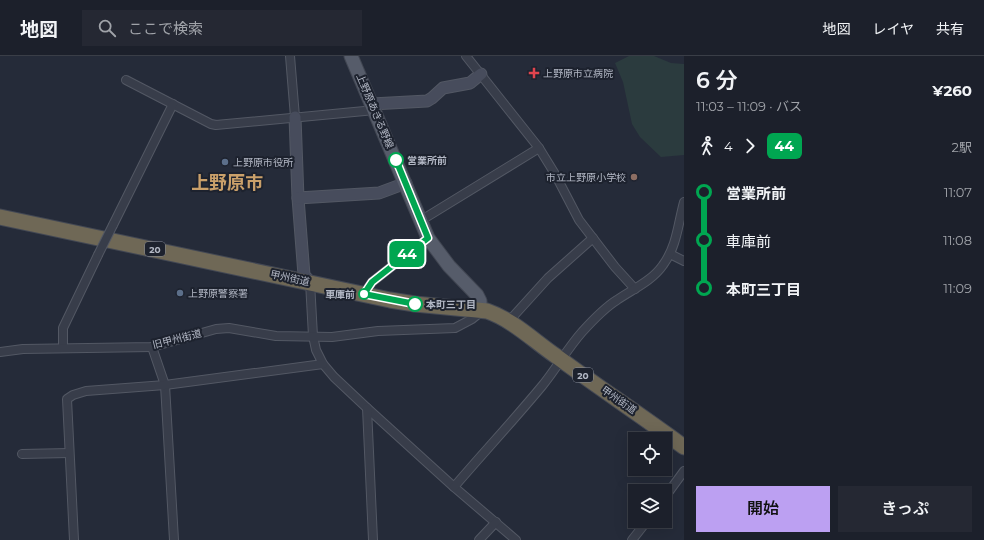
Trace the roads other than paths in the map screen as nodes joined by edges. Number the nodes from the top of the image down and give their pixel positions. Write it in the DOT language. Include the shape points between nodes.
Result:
graph roads {
  1 [pos="290,56"];
  2 [pos="351,56"];
  3 [pos="466,56"];
  4 [pos="481,74"];
  5 [pos="126,80"];
  6 [pos="174,104"];
  7 [pos="373,107"];
  8 [pos="295,117"];
  9 [pos="539,148"];
  10 [pos="406,183"];
  11 [pos="298,198"];
  12 [pos="684,204"];
  13 [pos="0,217"];
  14 [pos="420,221"];
  15 [pos="428,238"];
  16 [pos="593,238"];
  17 [pos="670,254"];
  18 [pos="684,261"];
  19 [pos="310,282"];
  20 [pos="635,289"];
  21 [pos="364,294"];
  22 [pos="480,310"];
  23 [pos="509,321"];
  24 [pos="310,336"];
  25 [pos="152,347"];
  26 [pos="63,348"];
  27 [pos="0,352"];
  28 [pos="560,360"];
  29 [pos="323,364"];
  30 [pos="165,385"];
  31 [pos="367,412"];
  32 [pos="684,447"];
  33 [pos="69,453"];
  34 [pos="22,454"];
  35 [pos="684,471"];
  36 [pos="454,487"];
  37 [pos="672,487"];
  38 [pos="496,522"];
  39 [pos="641,528"];
  40 [pos="74,540"];
  41 [pos="174,540"];
  42 [pos="373,540"];
  43 [pos="479,540"];
  44 [pos="516,540"];
  45 [pos="632,540"];
  1 -- 8 [label="street"];
  2 -- 7 [label="main road, 上野原あきる野線"];
  3 -- 4 [label="street"];
  4 -- 7 [label="street" via="470,83 443,88 427,101"];
  4 -- 9 [label="street"];
  5 -- 6 [label="street"];
  6 -- 8 [label="street" via="211,124"];
  6 -- 26 [label="street, bridge" via="63,328"];
  7 -- 8 [label="street"];
  7 -- 10 [label="main road, 上野原あきる野線"];
  8 -- 11 [label="street"];
  9 -- 14 [label="street"];
  9 -- 16 [label="street" via="556,174 579,220"];
  10 -- 11 [label="street" via="379,193"];
  10 -- 14 [label="main road, 上野原あきる野線"];
  11 -- 19 [label="street" via="304,275"];
  12 -- 17 [label="street"];
  13 -- 19 [label="highway, 甲州街道 / 20"];
  14 -- 15 [label="main road, 上野原あきる野線"];
  15 -- 21 [label="street" via="372,282"];
  15 -- 22 [label="main road, 上野原あきる野線" via="449,266 477,295"];
  16 -- 20 [label="street" via="614,267"];
  16 -- 23 [label="street" via="548,278"];
  17 -- 18 [label="street"];
  17 -- 20 [label="street" via="652,278"];
  19 -- 21 [label="highway, 甲州街道 / 20"];
  19 -- 24 [label="street"];
  20 -- 28 [label="street" via="616,300 599,315"];
  21 -- 22 [label="highway, 甲州街道 / 20" via="415,304"];
  22 -- 23 [label="highway, 甲州街道 / 20" via="488,310"];
  22 -- 24 [label="street, 旧甲州街道" via="472,319 455,328 378,331 332,337"];
  23 -- 28 [label="highway, 甲州街道 / 20"];
  24 -- 25 [label="street, 旧甲州街道" via="276,336 229,328 216,329"];
  24 -- 29 [label="street"];
  25 -- 26 [label="street, 旧甲州街道"];
  25 -- 30 [label="street"];
  26 -- 27 [label="street, 旧甲州街道"];
  28 -- 32 [label="highway, 甲州街道 / 20"];
  28 -- 36 [label="street" via="543,385"];
  29 -- 30 [label="street"];
  29 -- 31 [label="street"];
  30 -- 33 [label="street" via="86,391 73,395 67,400"];
  30 -- 41 [label="street"];
  31 -- 36 [label="street"];
  31 -- 42 [label="street"];
  33 -- 34 [label="street"];
  33 -- 40 [label="street"];
  35 -- 37 [label="street"];
  36 -- 38 [label="street"];
  38 -- 43 [label="street"];
  38 -- 44 [label="street"];
  39 -- 45 [label="street"];
}
